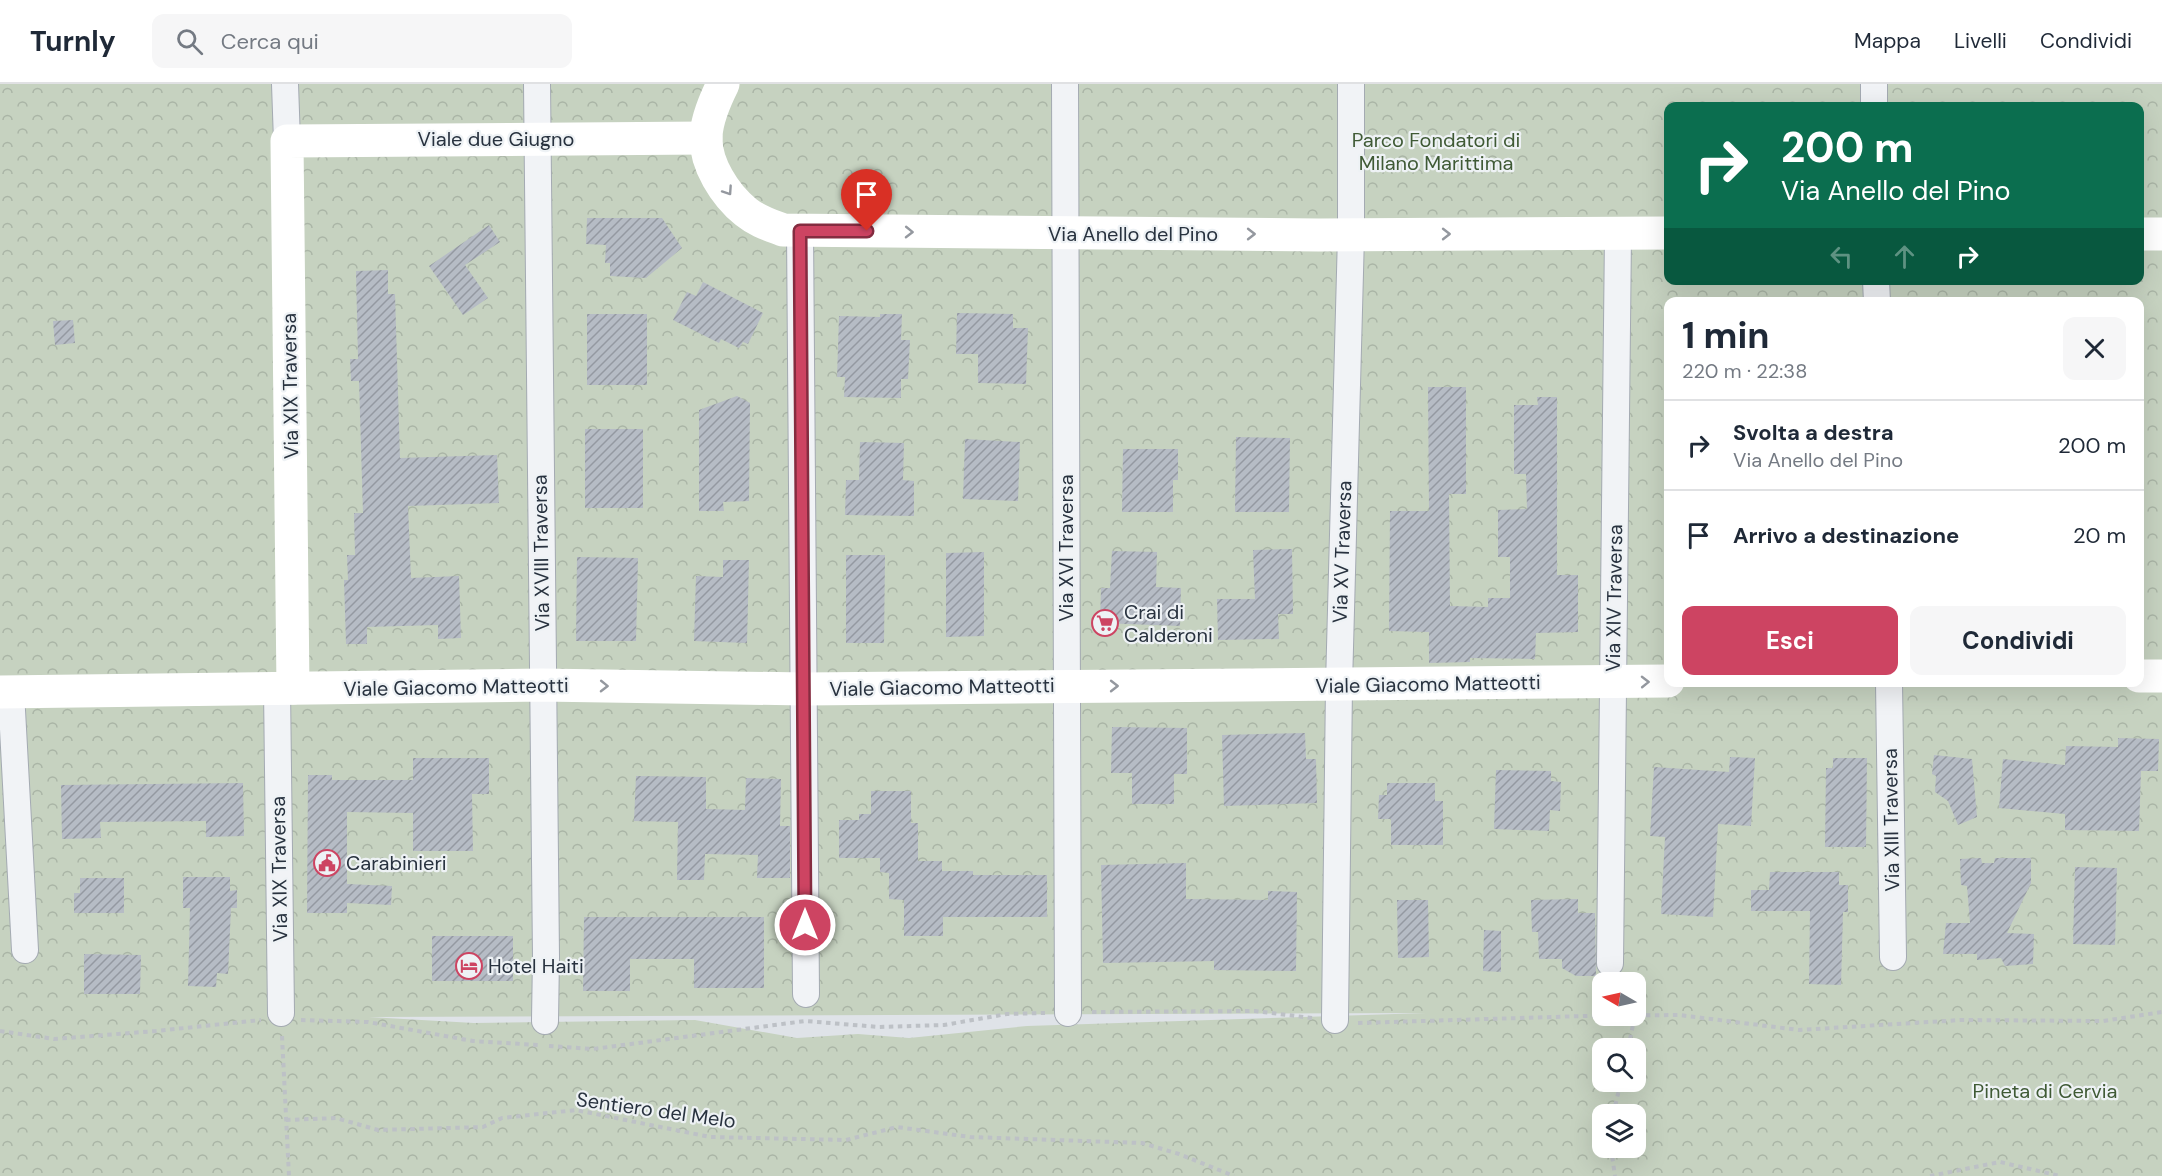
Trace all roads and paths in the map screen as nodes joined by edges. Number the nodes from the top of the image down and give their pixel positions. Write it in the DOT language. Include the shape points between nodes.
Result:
graph roads {
  1 [pos="285,84"];
  2 [pos="537,84"];
  3 [pos="723,84"];
  4 [pos="1065,84"];
  5 [pos="1351,84"];
  6 [pos="1874,84"];
  7 [pos="1874,102"];
  8 [pos="537,138"];
  9 [pos="706,138"];
  10 [pos="287,141"];
  11 [pos="800,231"];
  12 [pos="1066,233"];
  13 [pos="1664,233"];
  14 [pos="1618,234"];
  15 [pos="2144,234"];
  16 [pos="2162,234"];
  17 [pos="1351,235"];
  18 [pos="2144,676"];
  19 [pos="2162,676"];
  20 [pos="1664,681"];
  21 [pos="1613,682"];
  22 [pos="542,685"];
  23 [pos="1339,685"];
  24 [pos="1066,686"];
  25 [pos="1889,687"];
  26 [pos="285,689"];
  27 [pos="804,689"];
  28 [pos="6,692"];
  29 [pos="25,950"];
  30 [pos="1893,957"];
  31 [pos="1610,963"];
  32 [pos="806,994"];
  33 [pos="2162,1012"];
  34 [pos="1068,1013"];
  35 [pos="1646,1016"];
  36 [pos="1592,1017"];
  37 [pos="1335,1020"];
  38 [pos="282,1021"];
  39 [pos="545,1021"];
  40 [pos="0,1031"];
  41 [pos="286,1120"];
  42 [pos="1612,1158"];
  43 [pos="290,1176"];
  44 [pos="1234,1176"];
  45 [pos="1615,1176"];
  46 [pos="1930,1176"];
  47 [pos="2060,1176"];
  1 -- 10 [label="street, Via XIX Traversa"];
  2 -- 8 [label="street, Via XVIII Traversa"];
  3 -- 9 [label="street, Via Anello del Pino" via="709,116"];
  4 -- 12 [label="street, Via XVI Traversa"];
  5 -- 17 [label="street, Via XV Traversa"];
  6 -- 7 [label="street"];
  8 -- 9 [label="street, Viale due Giugno"];
  8 -- 10 [label="street, Viale due Giugno"];
  8 -- 22 [label="street, Via XVIII Traversa"];
  9 -- 11 [label="street, Via Anello del Pino, one-way" via="712,168 740,206 764,223"];
  10 -- 26 [label="street, Via XIX Traversa"];
  11 -- 12 [label="street, Via Anello del Pino, one-way"];
  11 -- 27 [label="street"];
  12 -- 17 [label="street, Via Anello del Pino, one-way"];
  12 -- 24 [label="street, Via XVI Traversa"];
  13 -- 14 [label="street, Via Anello del Pino"];
  17 -- 14 [label="street, Via Anello del Pino, one-way"];
  14 -- 21 [label="street, Via XIV Traversa"];
  15 -- 16 [label="street"];
  17 -- 23 [label="street, Via XV Traversa"];
  18 -- 19 [label="street"];
  21 -- 20 [label="street, Viale Giacomo Matteotti, one-way"];
  21 -- 23 [label="street, Viale Giacomo Matteotti"];
  21 -- 31 [label="street, Via XIV Traversa"];
  22 -- 26 [label="street, Viale Giacomo Matteotti"];
  22 -- 27 [label="street, Viale Giacomo Matteotti, one-way"];
  22 -- 39 [label="street, Via XVIII Traversa"];
  24 -- 23 [label="street, Viale Giacomo Matteotti, one-way"];
  23 -- 37 [label="street, Via XV Traversa"];
  24 -- 27 [label="street, Viale Giacomo Matteotti"];
  24 -- 34 [label="street, Via XVI Traversa"];
  25 -- 30 [label="street, Via XIII Traversa"];
  26 -- 28 [label="street, Viale Giacomo Matteotti"];
  26 -- 38 [label="street, Via XIX Traversa"];
  27 -- 32 [label="street"];
  28 -- 29 [label="street"];
  33 -- 35 [label="path" via="2103,1021 1962,1020 1799,1030 1679,1015"];
  34 -- 37 [label="path" via="1254,1011"];
  34 -- 38 [label="path" via="1007,1014 944,1024 879,1027 805,1021 593,1049 473,1041 368,1022"];
  36 -- 37 [label="path" via="1366,1024"];
  38 -- 40 [label="path" via="250,1020 54,1039"];
  38 -- 41 [label="path"];
  41 -- 43 [label="path"];
  41 -- 44 [label="path, Sentiero del Melo" via="336,1118 378,1130 483,1127 502,1118 576,1110 710,1137 846,1140 897,1127 970,1137 1142,1143"];
  42 -- 45 [label="path"];
  46 -- 47 [label="path" via="2000,1162"];
}
